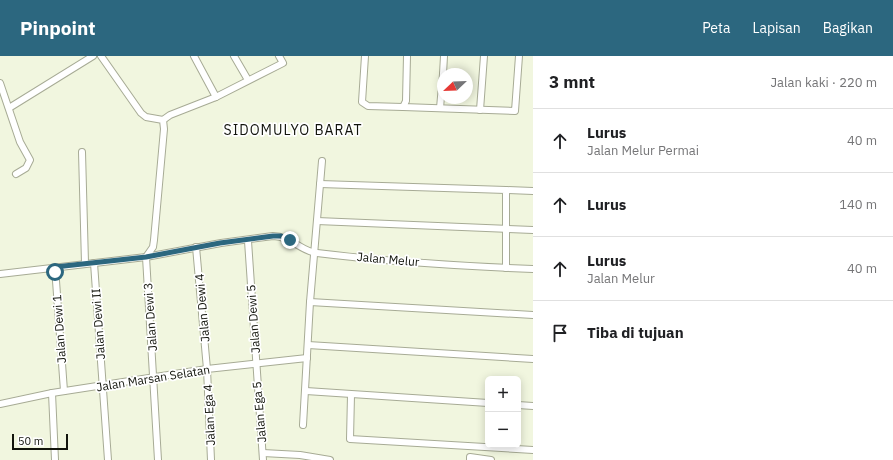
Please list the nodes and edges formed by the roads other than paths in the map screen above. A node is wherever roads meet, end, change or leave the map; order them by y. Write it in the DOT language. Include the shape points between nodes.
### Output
graph roads {
  1 [pos="93,56"];
  2 [pos="101,56"];
  3 [pos="194,56"];
  4 [pos="234,56"];
  5 [pos="279,56"];
  6 [pos="365,56"];
  7 [pos="408,56"];
  8 [pos="444,56"];
  9 [pos="484,56"];
  10 [pos="519,56"];
  11 [pos="443,68"];
  12 [pos="248,80"];
  13 [pos="0,84"];
  14 [pos="216,97"];
  15 [pos="440,104"];
  16 [pos="403,107"];
  17 [pos="9,108"];
  18 [pos="440,108"];
  19 [pos="480,110"];
  20 [pos="163,120"];
  21 [pos="82,152"];
  22 [pos="322,161"];
  23 [pos="16,174"];
  24 [pos="320,184"];
  25 [pos="506,190"];
  26 [pos="533,191"];
  27 [pos="317,221"];
  28 [pos="506,229"];
  29 [pos="533,230"];
  30 [pos="248,240"];
  31 [pos="196,247"];
  32 [pos="315,253"];
  33 [pos="146,257"];
  34 [pos="85,263"];
  35 [pos="94,263"];
  36 [pos="55,267"];
  37 [pos="506,268"];
  38 [pos="533,269"];
  39 [pos="0,274"];
  40 [pos="310,302"];
  41 [pos="533,315"];
  42 [pos="308,345"];
  43 [pos="307,358"];
  44 [pos="533,359"];
  45 [pos="256,364"];
  46 [pos="207,369"];
  47 [pos="153,378"];
  48 [pos="102,386"];
  49 [pos="64,391"];
  50 [pos="306,391"];
  51 [pos="52,393"];
  52 [pos="351,395"];
  53 [pos="485,403"];
  54 [pos="0,404"];
  55 [pos="521,405"];
  56 [pos="533,406"];
  57 [pos="304,425"];
  58 [pos="533,450"];
  59 [pos="263,457"];
  60 [pos="321,459"];
  61 [pos="55,460"];
  62 [pos="108,460"];
  63 [pos="158,460"];
  64 [pos="211,460"];
  65 [pos="330,460"];
  66 [pos="470,460"];
  67 [pos="491,460"];
  1 -- 17 [label="street"];
  2 -- 20 [label="street" via="141,113 146,117"];
  3 -- 14 [label="street"];
  4 -- 12 [label="street"];
  5 -- 12 [label="street" via="283,63"];
  6 -- 16 [label="street" via="362,102 368,106"];
  7 -- 16 [label="street" via="406,101"];
  8 -- 11 [label="street"];
  9 -- 19 [label="street"];
  10 -- 19 [label="street" via="515,111"];
  12 -- 14 [label="street"];
  13 -- 17 [label="street"];
  14 -- 20 [label="street"];
  15 -- 18 [label="street"];
  16 -- 18 [label="street"];
  17 -- 23 [label="street" via="20,142 30,160 26,168"];
  18 -- 19 [label="street"];
  20 -- 33 [label="street" via="153,247"];
  21 -- 34 [label="street"];
  22 -- 24 [label="street"];
  24 -- 25 [label="street"];
  24 -- 27 [label="street"];
  25 -- 26 [label="street"];
  25 -- 28 [label="street"];
  27 -- 28 [label="street"];
  27 -- 32 [label="street"];
  28 -- 29 [label="street"];
  28 -- 37 [label="street"];
  30 -- 31 [label="street, Jalan Melur"];
  30 -- 32 [label="street, Jalan Melur" via="281,236"];
  30 -- 45 [label="street, Jalan Dewi 5"];
  31 -- 33 [label="street, Jalan Melur"];
  31 -- 46 [label="street, Jalan Dewi 4"];
  32 -- 37 [label="street, Jalan Melur"];
  32 -- 40 [label="street"];
  33 -- 35 [label="street, Jalan Melur"];
  33 -- 47 [label="street, Jalan Dewi 3"];
  34 -- 35 [label="street, Jalan Melur"];
  34 -- 36 [label="street, Jalan Melur"];
  35 -- 48 [label="street, Jalan Dewi II"];
  36 -- 39 [label="street, Jalan Melur"];
  36 -- 49 [label="street, Jalan Dewi 1"];
  37 -- 38 [label="street, Jalan Melur"];
  40 -- 41 [label="street"];
  40 -- 42 [label="street"];
  42 -- 43 [label="street"];
  42 -- 44 [label="street"];
  43 -- 45 [label="street, Jalan Marsan Selatan"];
  43 -- 50 [label="street"];
  45 -- 46 [label="street, Jalan Marsan Selatan"];
  45 -- 59 [label="street, Jalan Ega 5"];
  46 -- 47 [label="street, Jalan Marsan Selatan"];
  46 -- 64 [label="street, Jalan Ega 4"];
  47 -- 48 [label="street, Jalan Marsan Selatan"];
  47 -- 63 [label="street, Jalan Dewi 3"];
  48 -- 49 [label="street, Jalan Marsan Selatan"];
  48 -- 62 [label="street, Jalan Dewi II"];
  49 -- 51 [label="street, Jalan Marsan Selatan"];
  50 -- 52 [label="street"];
  50 -- 57 [label="street"];
  51 -- 54 [label="street, Jalan Marsan Selatan"];
  51 -- 61 [label="street"];
  52 -- 53 [label="street"];
  52 -- 58 [label="street" via="350,439"];
  55 -- 56 [label="street"];
  59 -- 60 [label="street"];
  60 -- 65 [label="street"];
  66 -- 67 [label="street" via="470,457"];
}
